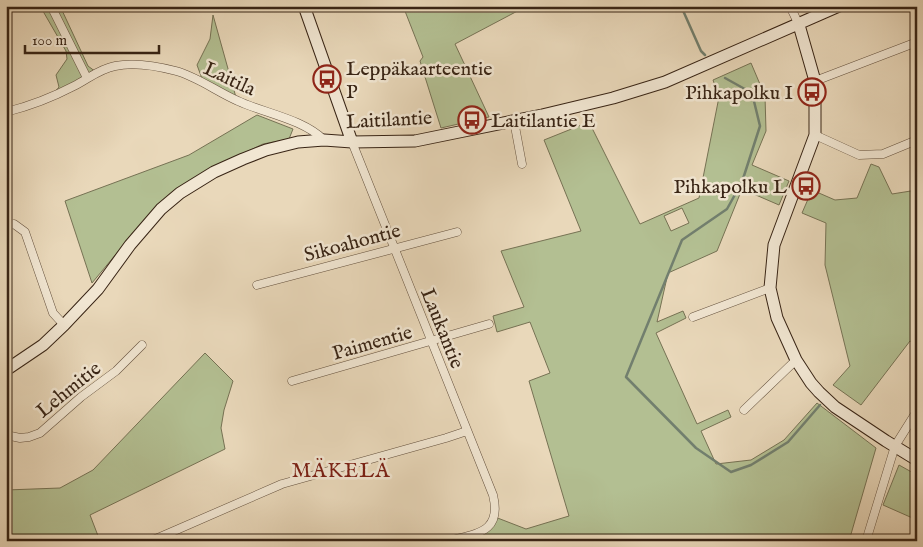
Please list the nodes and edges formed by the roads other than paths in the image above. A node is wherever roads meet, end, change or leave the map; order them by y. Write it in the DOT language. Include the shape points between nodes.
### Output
graph roads {
  1 [pos="52,6"];
  2 [pos="304,6"];
  3 [pos="790,6"];
  4 [pos="839,6"];
  5 [pos="799,25"];
  6 [pos="917,42"];
  7 [pos="87,78"];
  8 [pos="815,81"];
  9 [pos="6,112"];
  10 [pos="514,120"];
  11 [pos="815,134"];
  12 [pos="324,140"];
  13 [pos="917,140"];
  14 [pos="352,142"];
  15 [pos="522,164"];
  16 [pos="6,226"];
  17 [pos="457,232"];
  18 [pos="394,248"];
  19 [pos="257,285"];
  20 [pos="770,288"];
  21 [pos="693,317"];
  22 [pos="489,324"];
  23 [pos="64,325"];
  24 [pos="431,342"];
  25 [pos="142,345"];
  26 [pos="796,360"];
  27 [pos="6,370"];
  28 [pos="292,381"];
  29 [pos="744,410"];
  30 [pos="917,412"];
  31 [pos="467,431"];
  32 [pos="6,435"];
  33 [pos="894,446"];
  34 [pos="917,460"];
  35 [pos="151,541"];
  36 [pos="450,541"];
  37 [pos="866,541"];
  1 -- 7 [label="street"];
  2 -- 14 [label="street"];
  3 -- 5 [label="street"];
  4 -- 5 [label="street, Laitilantie"];
  5 -- 8 [label="street"];
  5 -- 10 [label="street, Laitilantie" via="665,82 613,98"];
  6 -- 8 [label="street"];
  7 -- 9 [label="street, Laitila" via="50,98"];
  7 -- 12 [label="street, Laitila" via="116,66 144,65 177,71 237,101 317,133"];
  8 -- 11 [label="street"];
  10 -- 14 [label="street, Laitilantie" via="415,141"];
  10 -- 15 [label="street"];
  11 -- 13 [label="street" via="859,155 883,154"];
  11 -- 20 [label="street" via="774,245"];
  12 -- 14 [label="street, Laitilantie"];
  12 -- 23 [label="street, Laitilantie" via="266,150 214,172 180,193 161,209 98,289"];
  14 -- 18 [label="street, Laukantie"];
  16 -- 23 [label="street" via="14,224 25,232 53,313"];
  17 -- 18 [label="street, Sikoahontie"];
  18 -- 19 [label="street, Sikoahontie"];
  18 -- 24 [label="street, Laukantie"];
  20 -- 21 [label="street"];
  20 -- 26 [label="street" via="776,318"];
  22 -- 24 [label="street, Paimentie"];
  23 -- 27 [label="street, Laitilantie" via="43,345"];
  24 -- 28 [label="street, Paimentie"];
  24 -- 31 [label="street, Laukantie"];
  25 -- 32 [label="street, Lehmitie" via="116,371 40,433 20,438"];
  26 -- 29 [label="street"];
  26 -- 33 [label="street" via="811,384 835,407"];
  30 -- 33 [label="street"];
  31 -- 35 [label="street" via="282,484"];
  31 -- 36 [label="street, Laukantie" via="493,495 495,518 490,527"];
  33 -- 34 [label="street"];
  33 -- 37 [label="street"];
}
